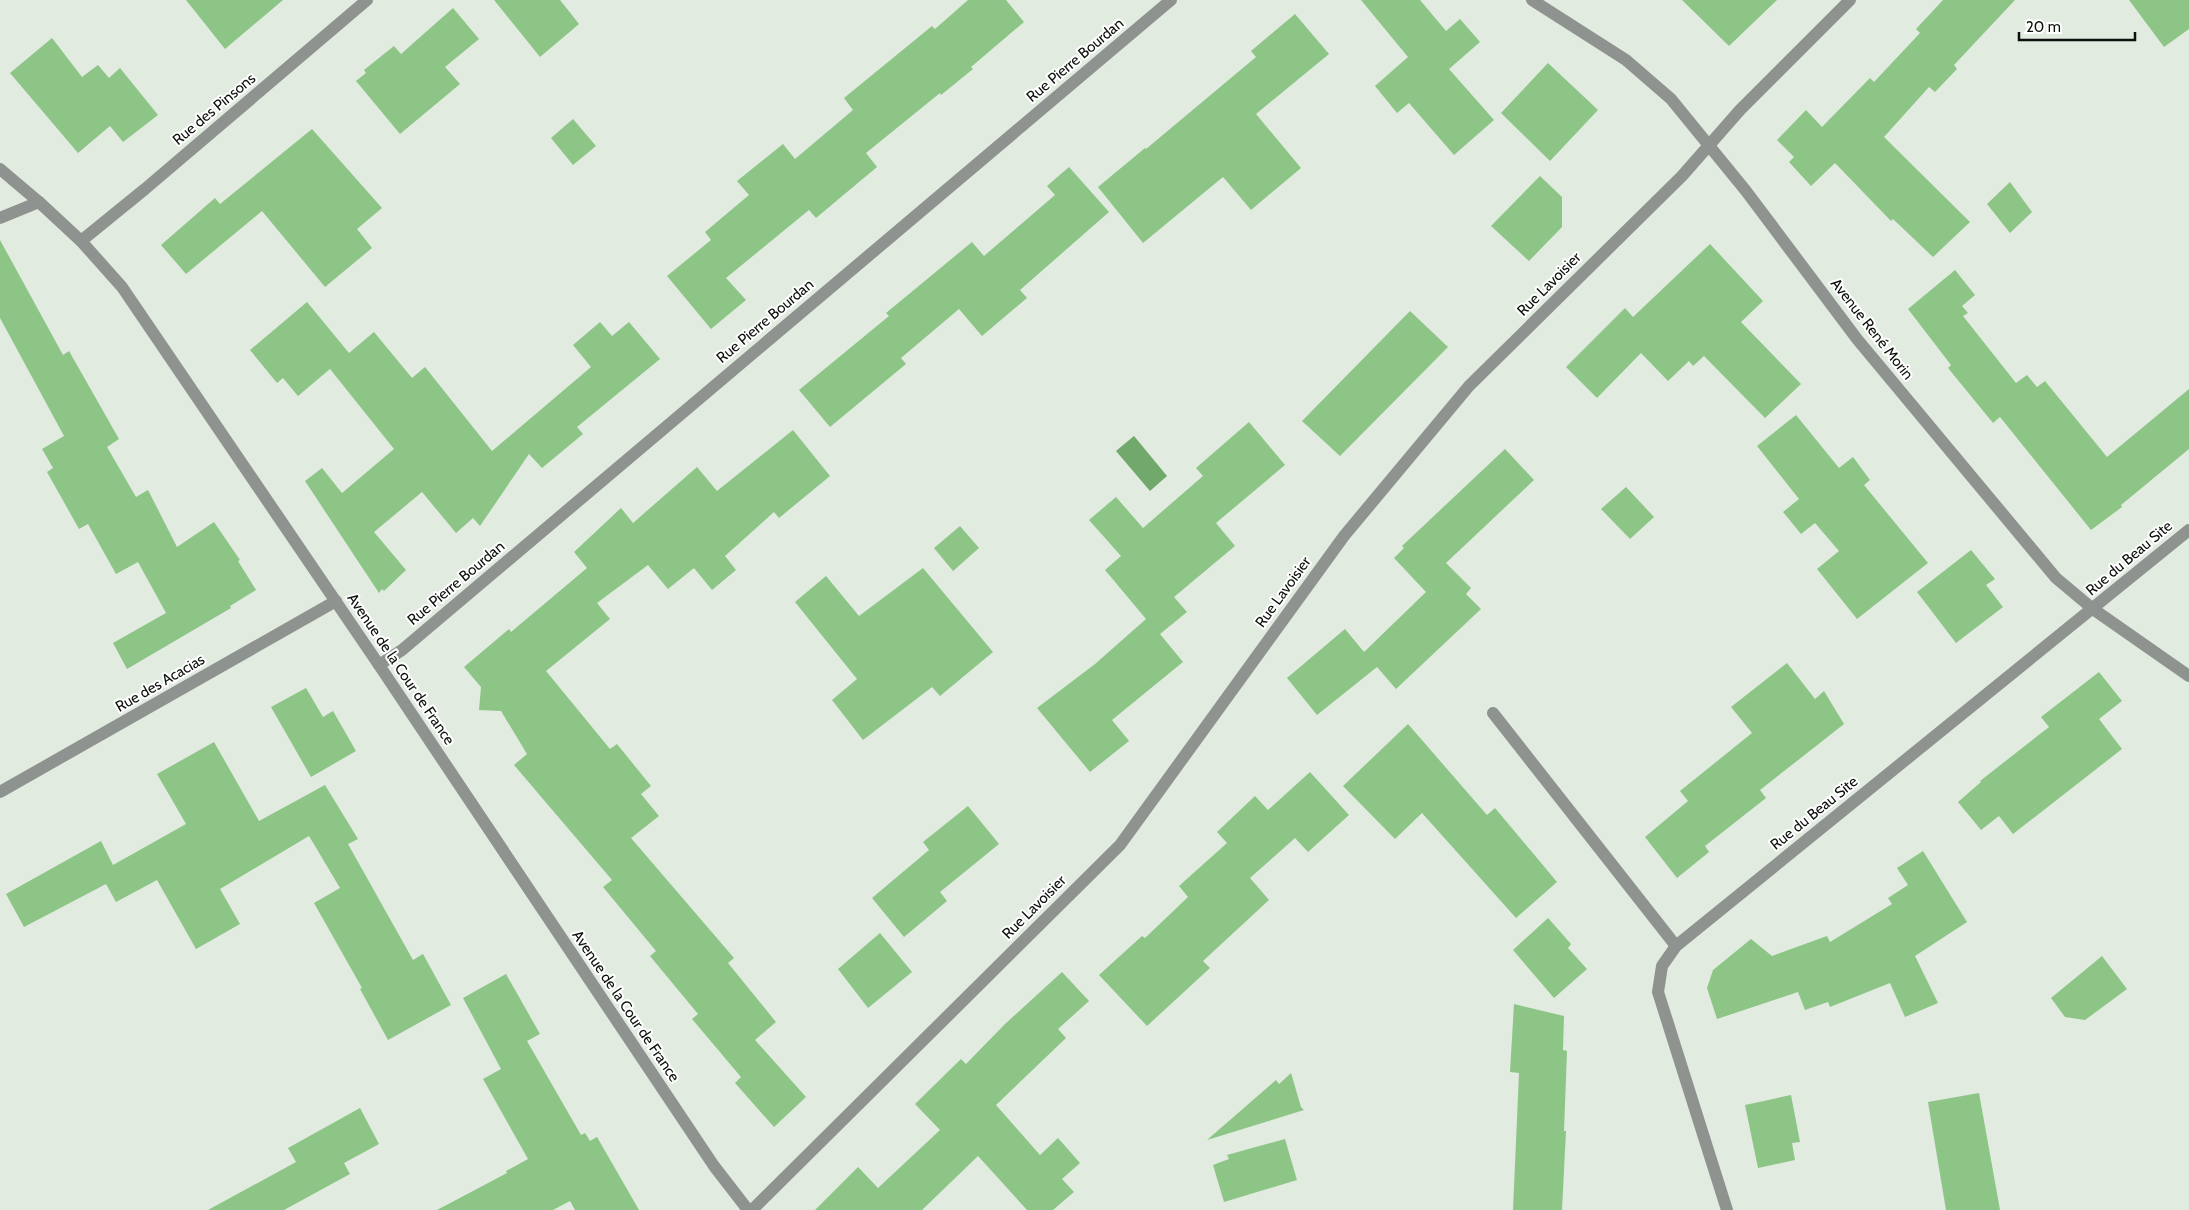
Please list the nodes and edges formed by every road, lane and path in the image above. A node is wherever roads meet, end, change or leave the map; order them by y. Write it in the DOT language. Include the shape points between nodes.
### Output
graph roads {
  1 [pos="367,0"];
  2 [pos="1171,0"];
  3 [pos="1532,0"];
  4 [pos="1850,0"];
  5 [pos="1709,145"];
  6 [pos="0,169"];
  7 [pos="39,202"];
  8 [pos="0,218"];
  9 [pos="81,241"];
  10 [pos="2189,530"];
  11 [pos="336,601"];
  12 [pos="2093,609"];
  13 [pos="379,665"];
  14 [pos="2189,676"];
  15 [pos="1493,713"];
  16 [pos="0,792"];
  17 [pos="1676,946"];
  18 [pos="748,1210"];
  19 [pos="752,1210"];
  20 [pos="1727,1210"];
  1 -- 9 [label="street, Rue des Pinsons"];
  2 -- 13 [label="street, Rue Pierre Bourdan" via="417,637"];
  3 -- 5 [label="street, Avenue René Morin" via="1626,60 1671,99"];
  4 -- 5 [label="street, Rue Lavoisier"];
  5 -- 12 [label="street, Avenue René Morin" via="1857,339 2056,578"];
  5 -- 19 [label="street, Rue Lavoisier" via="1682,176 1470,386 1344,536 1120,845"];
  6 -- 7 [label="street, Avenue de la Cour de France"];
  7 -- 8 [label="street"];
  7 -- 9 [label="street, Avenue de la Cour de France"];
  9 -- 11 [label="street, Avenue de la Cour de France" via="122,287"];
  10 -- 12 [label="street, Rue du Beau Site"];
  11 -- 13 [label="street, Avenue de la Cour de France"];
  11 -- 16 [label="street, Rue des Acacias"];
  12 -- 14 [label="street, Avenue René Morin"];
  12 -- 17 [label="street, Rue du Beau Site"];
  13 -- 18 [label="street, Avenue de la Cour de France" via="714,1166"];
  15 -- 17 [label="street"];
  17 -- 20 [label="street, Rue du Beau Site" via="1662,966 1658,992"];
}
